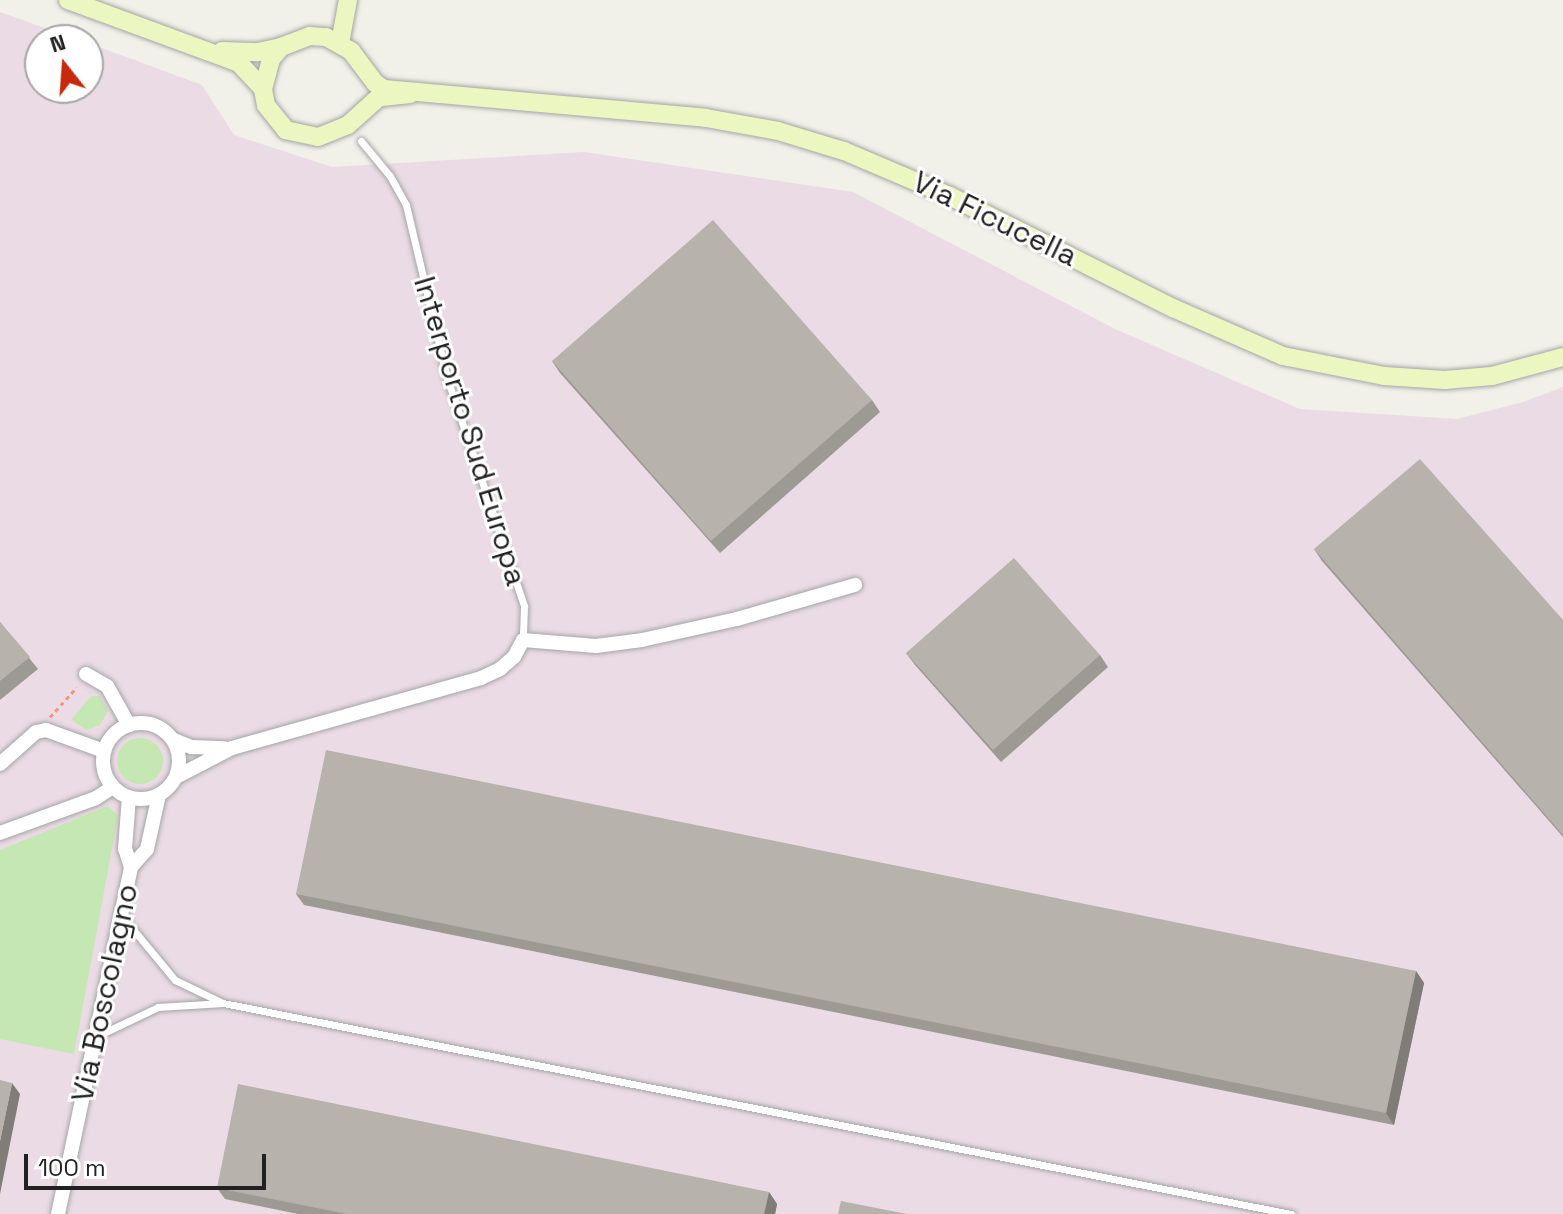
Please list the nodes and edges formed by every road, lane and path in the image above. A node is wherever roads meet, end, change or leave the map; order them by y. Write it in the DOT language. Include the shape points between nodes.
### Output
graph roads {
  1 [pos="68,0"];
  2 [pos="348,0"];
  3 [pos="340,43"];
  4 [pos="281,47"];
  5 [pos="208,49"];
  6 [pos="359,63"];
  7 [pos="263,89"];
  8 [pos="410,94"];
  9 [pos="356,115"];
  10 [pos="361,141"];
  11 [pos="1563,357"];
  12 [pos="855,585"];
  13 [pos="523,640"];
  14 [pos="86,674"];
  15 [pos="129,725"];
  16 [pos="36,732"];
  17 [pos="174,740"];
  18 [pos="232,748"];
  19 [pos="104,751"];
  20 [pos="0,764"];
  21 [pos="176,777"];
  22 [pos="113,787"];
  23 [pos="159,795"];
  24 [pos="129,797"];
  25 [pos="0,833"];
  26 [pos="131,867"];
  27 [pos="122,916"];
  28 [pos="223,1003"];
  29 [pos="97,1036"];
  30 [pos="58,1214"];
  31 [pos="1291,1214"];
  1 -- 5 [label="street"];
  2 -- 3 [label="street"];
  3 -- 4 [label="street" via="310,36"];
  3 -- 6 [label="street, Via Ficucella"];
  4 -- 5 [label="street" via="258,52"];
  4 -- 7 [label="street" via="265,73"];
  5 -- 7 [label="street, Via Ficucella" via="239,63"];
  6 -- 8 [label="street, Via Ficucella" via="384,89"];
  6 -- 9 [label="street" via="365,90"];
  7 -- 9 [label="street, Via Ficucella" via="274,119 301,136 334,133"];
  8 -- 9 [label="street, Via Ficucella" via="379,97"];
  8 -- 11 [label="street, Via Ficucella" via="651,112 778,131 889,169 1245,341 1328,367 1445,380 1492,376"];
  10 -- 13 [label="lane, Interporto Sud Europa" via="406,205 443,365 524,606"];
  12 -- 13 [label="street" via="642,640 596,646"];
  13 -- 18 [label="street" via="514,657 481,678"];
  14 -- 15 [label="street" via="107,686"];
  14 -- 16 [label="path"];
  15 -- 17 [label="street" via="154,725"];
  15 -- 19 [label="street" via="109,740"];
  16 -- 19 [label="street" via="54,731"];
  16 -- 20 [label="street"];
  17 -- 18 [label="street" via="191,747"];
  17 -- 21 [label="street" via="179,752"];
  18 -- 21 [label="street"];
  19 -- 22 [label="street" via="106,777"];
  21 -- 23 [label="street"];
  22 -- 24 [label="street"];
  22 -- 25 [label="street"];
  23 -- 24 [label="street"];
  23 -- 26 [label="street, Via Boscolagno" via="147,849"];
  24 -- 26 [label="street, Via Boscolagno" via="125,849"];
  26 -- 27 [label="street, Via Boscolagno"];
  27 -- 28 [label="lane" via="175,980"];
  27 -- 29 [label="street, Via Boscolagno"];
  28 -- 29 [label="lane" via="158,1007"];
  28 -- 31 [label="lane"];
  29 -- 30 [label="street, Via Boscolagno"];
}
